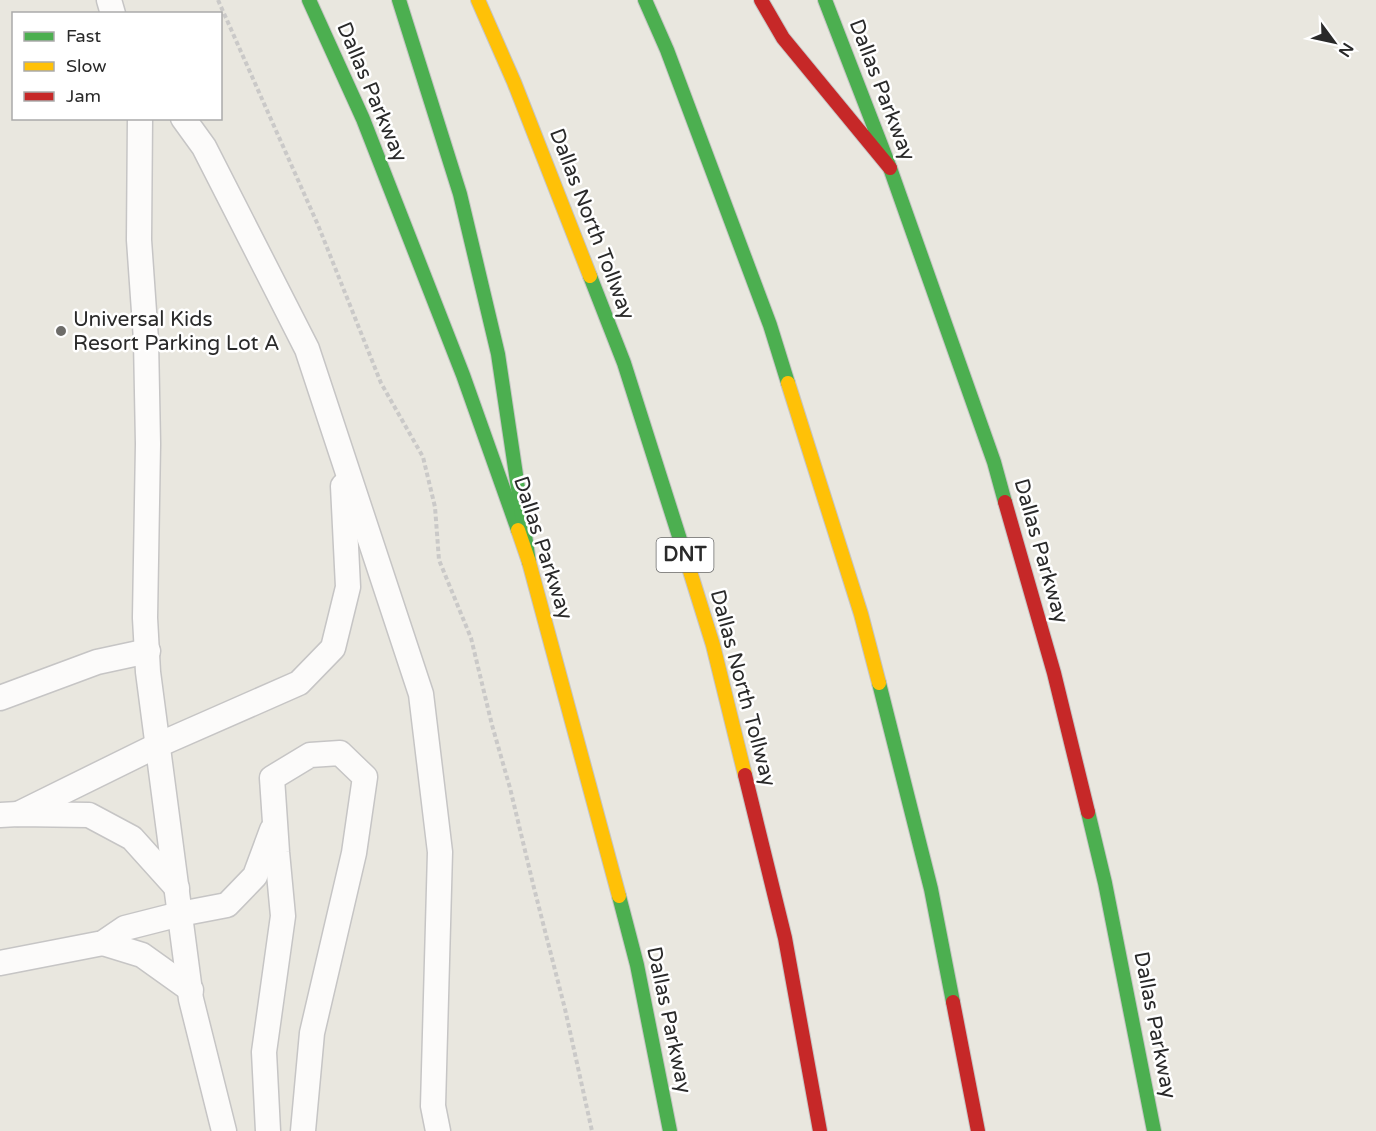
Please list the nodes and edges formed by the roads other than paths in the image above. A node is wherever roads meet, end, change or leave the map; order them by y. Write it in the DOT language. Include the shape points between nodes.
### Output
graph roads {
  1 [pos="309,0"];
  2 [pos="399,0"];
  3 [pos="478,0"];
  4 [pos="645,0"];
  5 [pos="760,0"];
  6 [pos="825,0"];
  7 [pos="140,120"];
  8 [pos="184,120"];
  9 [pos="890,168"];
  10 [pos="342,455"];
  11 [pos="529,562"];
  12 [pos="148,651"];
  13 [pos="0,698"];
  14 [pos="158,745"];
  15 [pos="9,815"];
  16 [pos="275,822"];
  17 [pos="177,888"];
  18 [pos="180,914"];
  19 [pos="102,943"];
  20 [pos="0,963"];
  21 [pos="190,990"];
  22 [pos="224,1131"];
  23 [pos="268,1131"];
  24 [pos="303,1131"];
  25 [pos="438,1131"];
  26 [pos="670,1131"];
  27 [pos="820,1131"];
  28 [pos="978,1131"];
  29 [pos="1154,1131"];
  1 -- 11 [label="main road, Dallas Parkway" via="363,119 450,342"];
  2 -- 11 [label="main road" via="460,194 498,354"];
  3 -- 27 [label="main road, Dallas North Tollway / DNT" via="624,363 713,645 785,938"];
  4 -- 28 [label="main road" via="668,50 770,325 861,614 931,890"];
  5 -- 9 [label="main road" via="783,38"];
  6 -- 9 [label="main road, Dallas Parkway"];
  7 -- 12 [label="lane" via="139,240 148,432"];
  8 -- 10 [label="lane" via="204,147 307,349"];
  9 -- 29 [label="main road, Dallas Parkway" via="994,462 1054,673 1105,883"];
  10 -- 14 [label="lane" via="348,587 333,648 299,683"];
  10 -- 25 [label="lane" via="421,694 440,852 433,1106"];
  11 -- 26 [label="main road, Dallas Parkway" via="638,965"];
  12 -- 13 [label="lane" via="97,662"];
  12 -- 14 [label="lane"];
  14 -- 15 [label="lane"];
  14 -- 17 [label="lane"];
  15 -- 17 [label="lane" via="89,815 132,838"];
  16 -- 18 [label="lane" via="255,876 227,905"];
  16 -- 23 [label="lane" via="283,916 264,1052"];
  16 -- 24 [label="lane" via="272,778 310,755 340,753 365,777 354,853 312,1033"];
  17 -- 18 [label="lane"];
  18 -- 19 [label="lane" via="125,928"];
  18 -- 21 [label="lane"];
  19 -- 20 [label="lane"];
  19 -- 21 [label="lane" via="142,955"];
  21 -- 22 [label="lane"];
}
